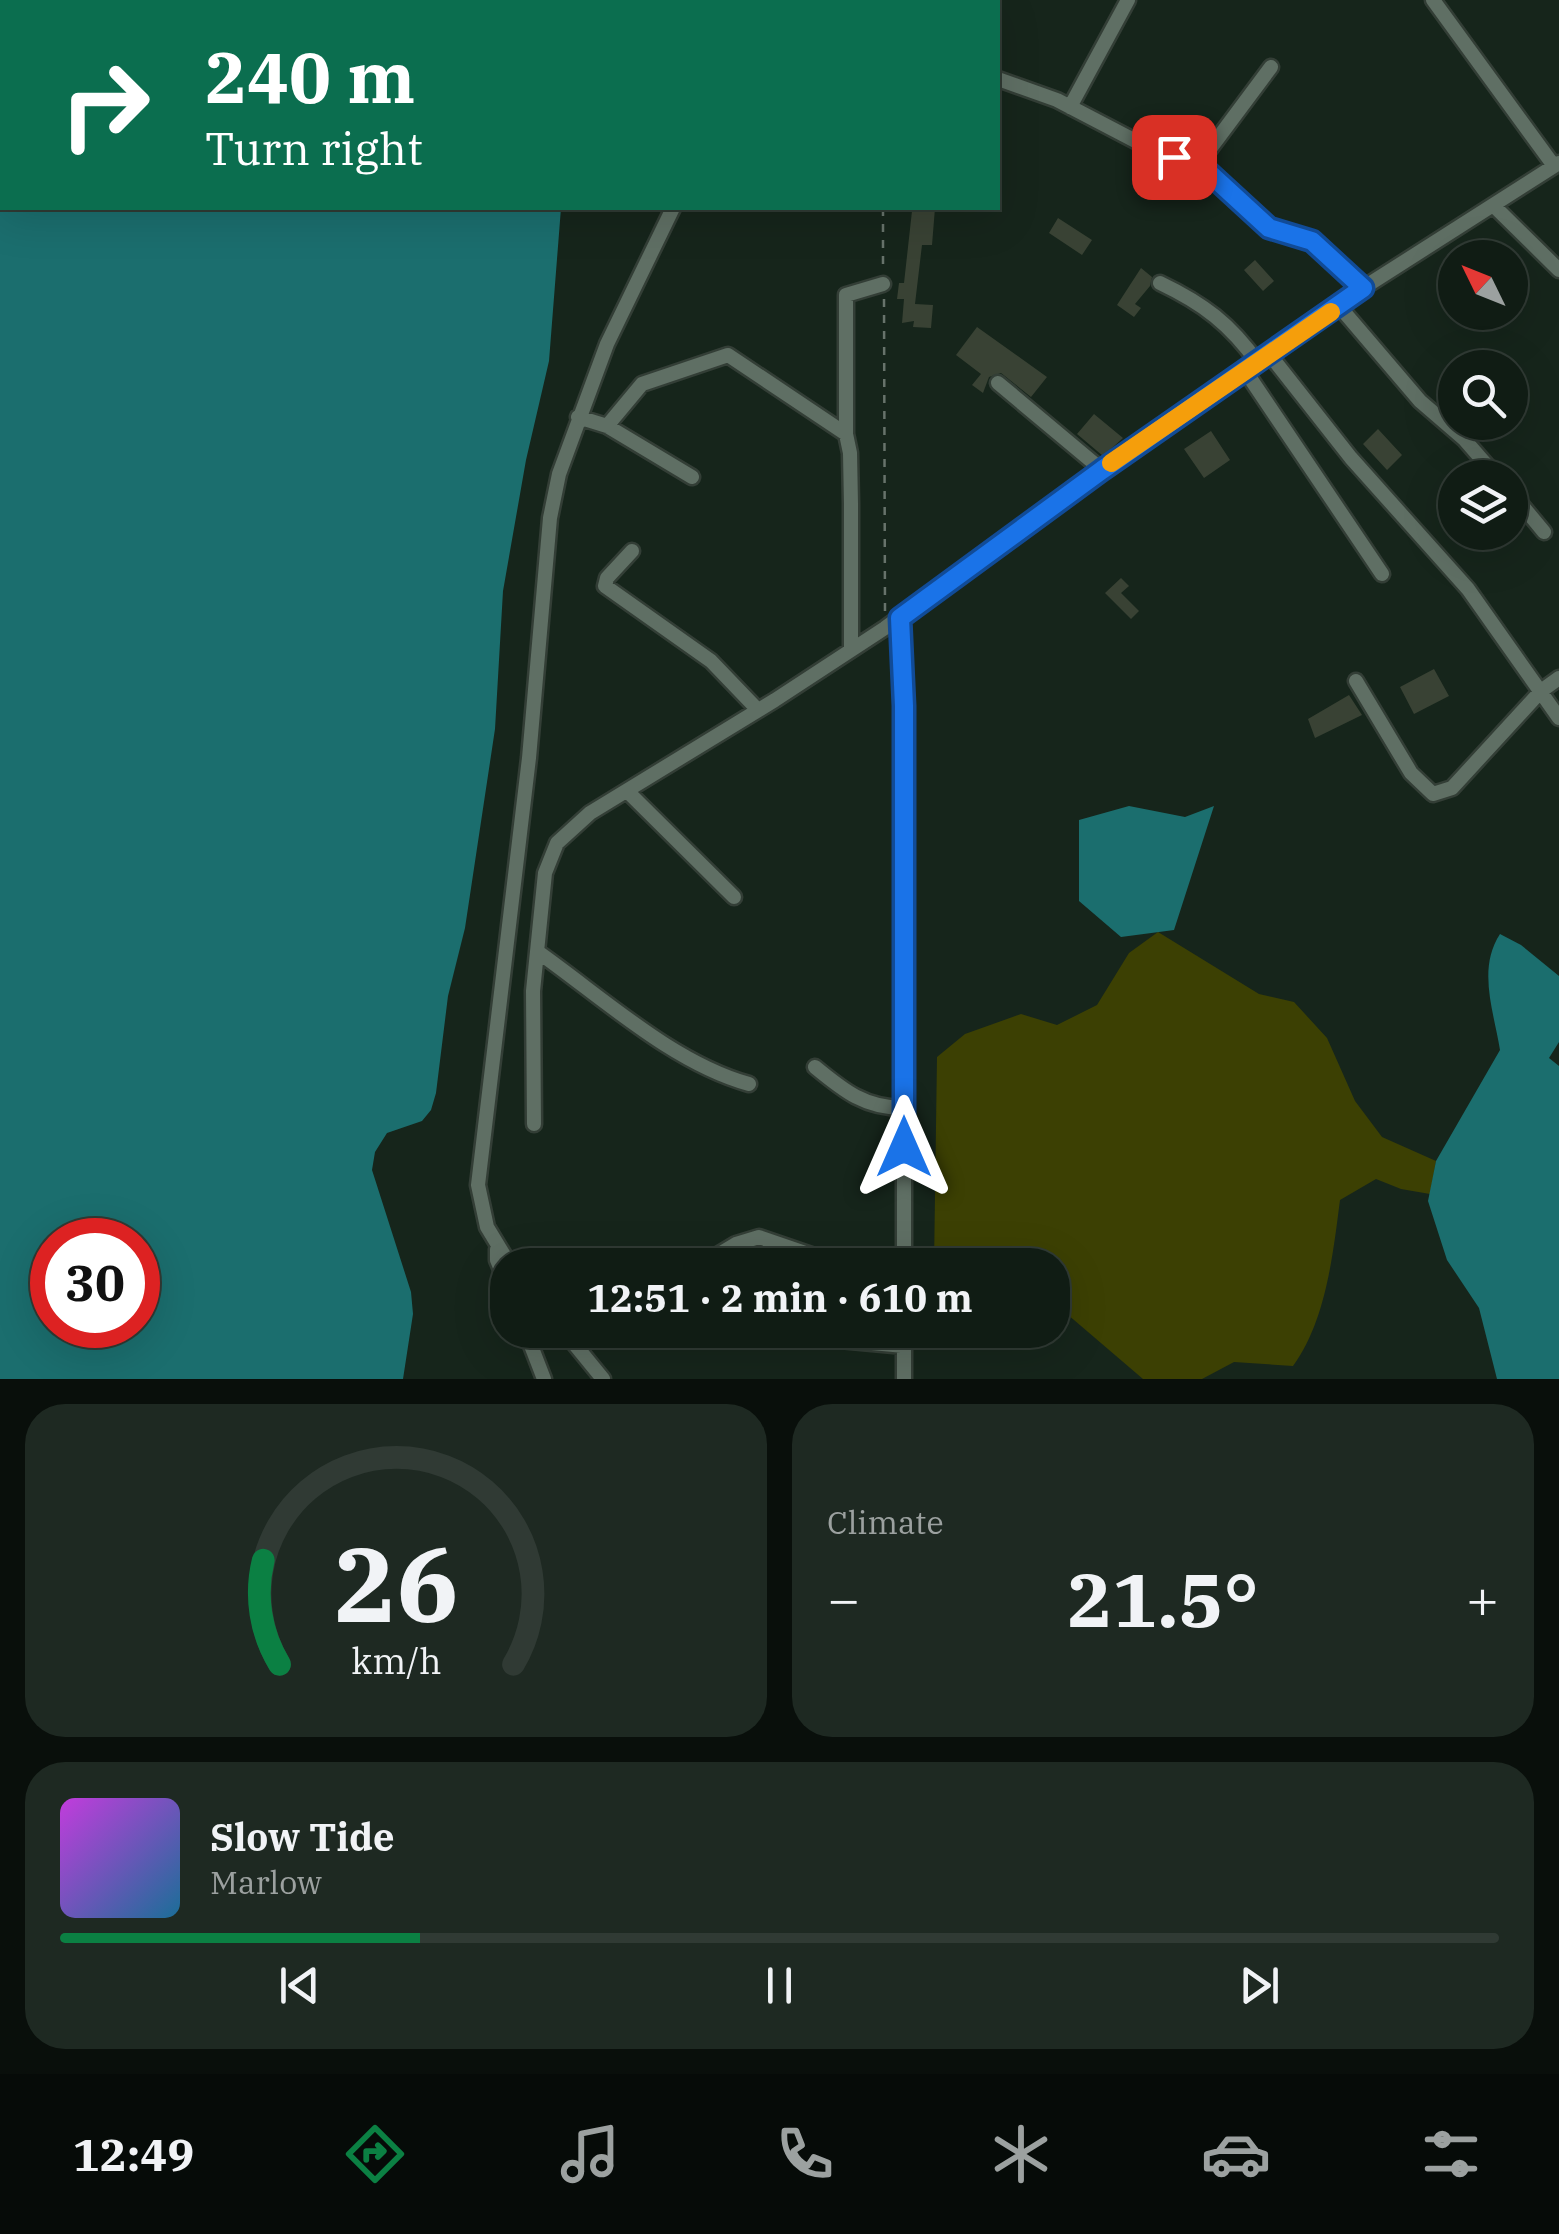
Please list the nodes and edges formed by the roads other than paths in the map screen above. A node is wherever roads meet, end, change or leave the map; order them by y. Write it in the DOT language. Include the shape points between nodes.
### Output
graph roads {
  1 [pos="1128,0"];
  2 [pos="1433,0"];
  3 [pos="1272,67"];
  4 [pos="1000,80"];
  5 [pos="1070,106"];
  6 [pos="1556,165"];
  7 [pos="1198,166"];
  8 [pos="1494,206"];
  9 [pos="672,210"];
  10 [pos="1559,270"];
  11 [pos="884,284"];
  12 [pos="1160,284"];
  13 [pos="1363,288"];
  14 [pos="1339,306"];
  15 [pos="1258,364"];
  16 [pos="998,383"];
  17 [pos="578,417"];
  18 [pos="607,426"];
  19 [pos="846,434"];
  20 [pos="1482,460"];
  21 [pos="1102,470"];
  22 [pos="692,477"];
  23 [pos="1528,513"];
  24 [pos="1544,532"];
  25 [pos="632,550"];
  26 [pos="1382,574"];
  27 [pos="900,618"];
  28 [pos="851,650"];
  29 [pos="1559,678"];
  30 [pos="1356,681"];
  31 [pos="1541,691"];
  32 [pos="758,710"];
  33 [pos="1559,718"];
  34 [pos="627,791"];
  35 [pos="734,897"];
  36 [pos="538,952"];
  37 [pos="815,1067"];
  38 [pos="749,1084"];
  39 [pos="904,1108"];
  40 [pos="534,1124"];
  41 [pos="498,1247"];
  42 [pos="729,1248"];
  43 [pos="791,1248"];
  44 [pos="904,1248"];
  45 [pos="531,1348"];
  46 [pos="578,1348"];
  47 [pos="904,1348"];
  48 [pos="544,1379"];
  49 [pos="603,1379"];
  50 [pos="904,1379"];
  1 -- 5 [label="street"];
  2 -- 6 [label="street"];
  3 -- 7 [label="street"];
  4 -- 5 [label="street"];
  5 -- 7 [label="street"];
  6 -- 8 [label="street"];
  7 -- 13 [label="street" via="1269,228 1312,241"];
  8 -- 10 [label="street"];
  8 -- 13 [label="street"];
  9 -- 17 [label="street"];
  11 -- 19 [label="street" via="846,295"];
  12 -- 15 [label="street" via="1208,308"];
  13 -- 14 [label="street"];
  14 -- 15 [label="street"];
  14 -- 20 [label="street" via="1420,401"];
  15 -- 21 [label="street"];
  15 -- 26 [label="street"];
  15 -- 31 [label="street" via="1468,589"];
  16 -- 21 [label="street"];
  17 -- 18 [label="street"];
  17 -- 41 [label="street" via="550,518 529,758 480,1155 480,1210"];
  18 -- 19 [label="street" via="642,384 728,355"];
  18 -- 22 [label="street"];
  19 -- 28 [label="street"];
  21 -- 27 [label="street"];
  23 -- 24 [label="street"];
  25 -- 32 [label="street" via="606,586 711,662"];
  27 -- 28 [label="street"];
  27 -- 39 [label="street"];
  28 -- 32 [label="street"];
  29 -- 31 [label="street"];
  30 -- 31 [label="street" via="1411,773 1433,794 1452,788"];
  31 -- 33 [label="street"];
  32 -- 34 [label="street"];
  34 -- 35 [label="street"];
  34 -- 36 [label="street" via="557,843 545,872"];
  36 -- 38 [label="street" via="686,1060"];
  36 -- 40 [label="street"];
  37 -- 39 [label="street" via="862,1102"];
  39 -- 44 [label="street"];
  42 -- 43 [label="street" via="759,1237"];
  45 -- 48 [label="street"];
  46 -- 49 [label="street"];
  47 -- 50 [label="street"];
}
